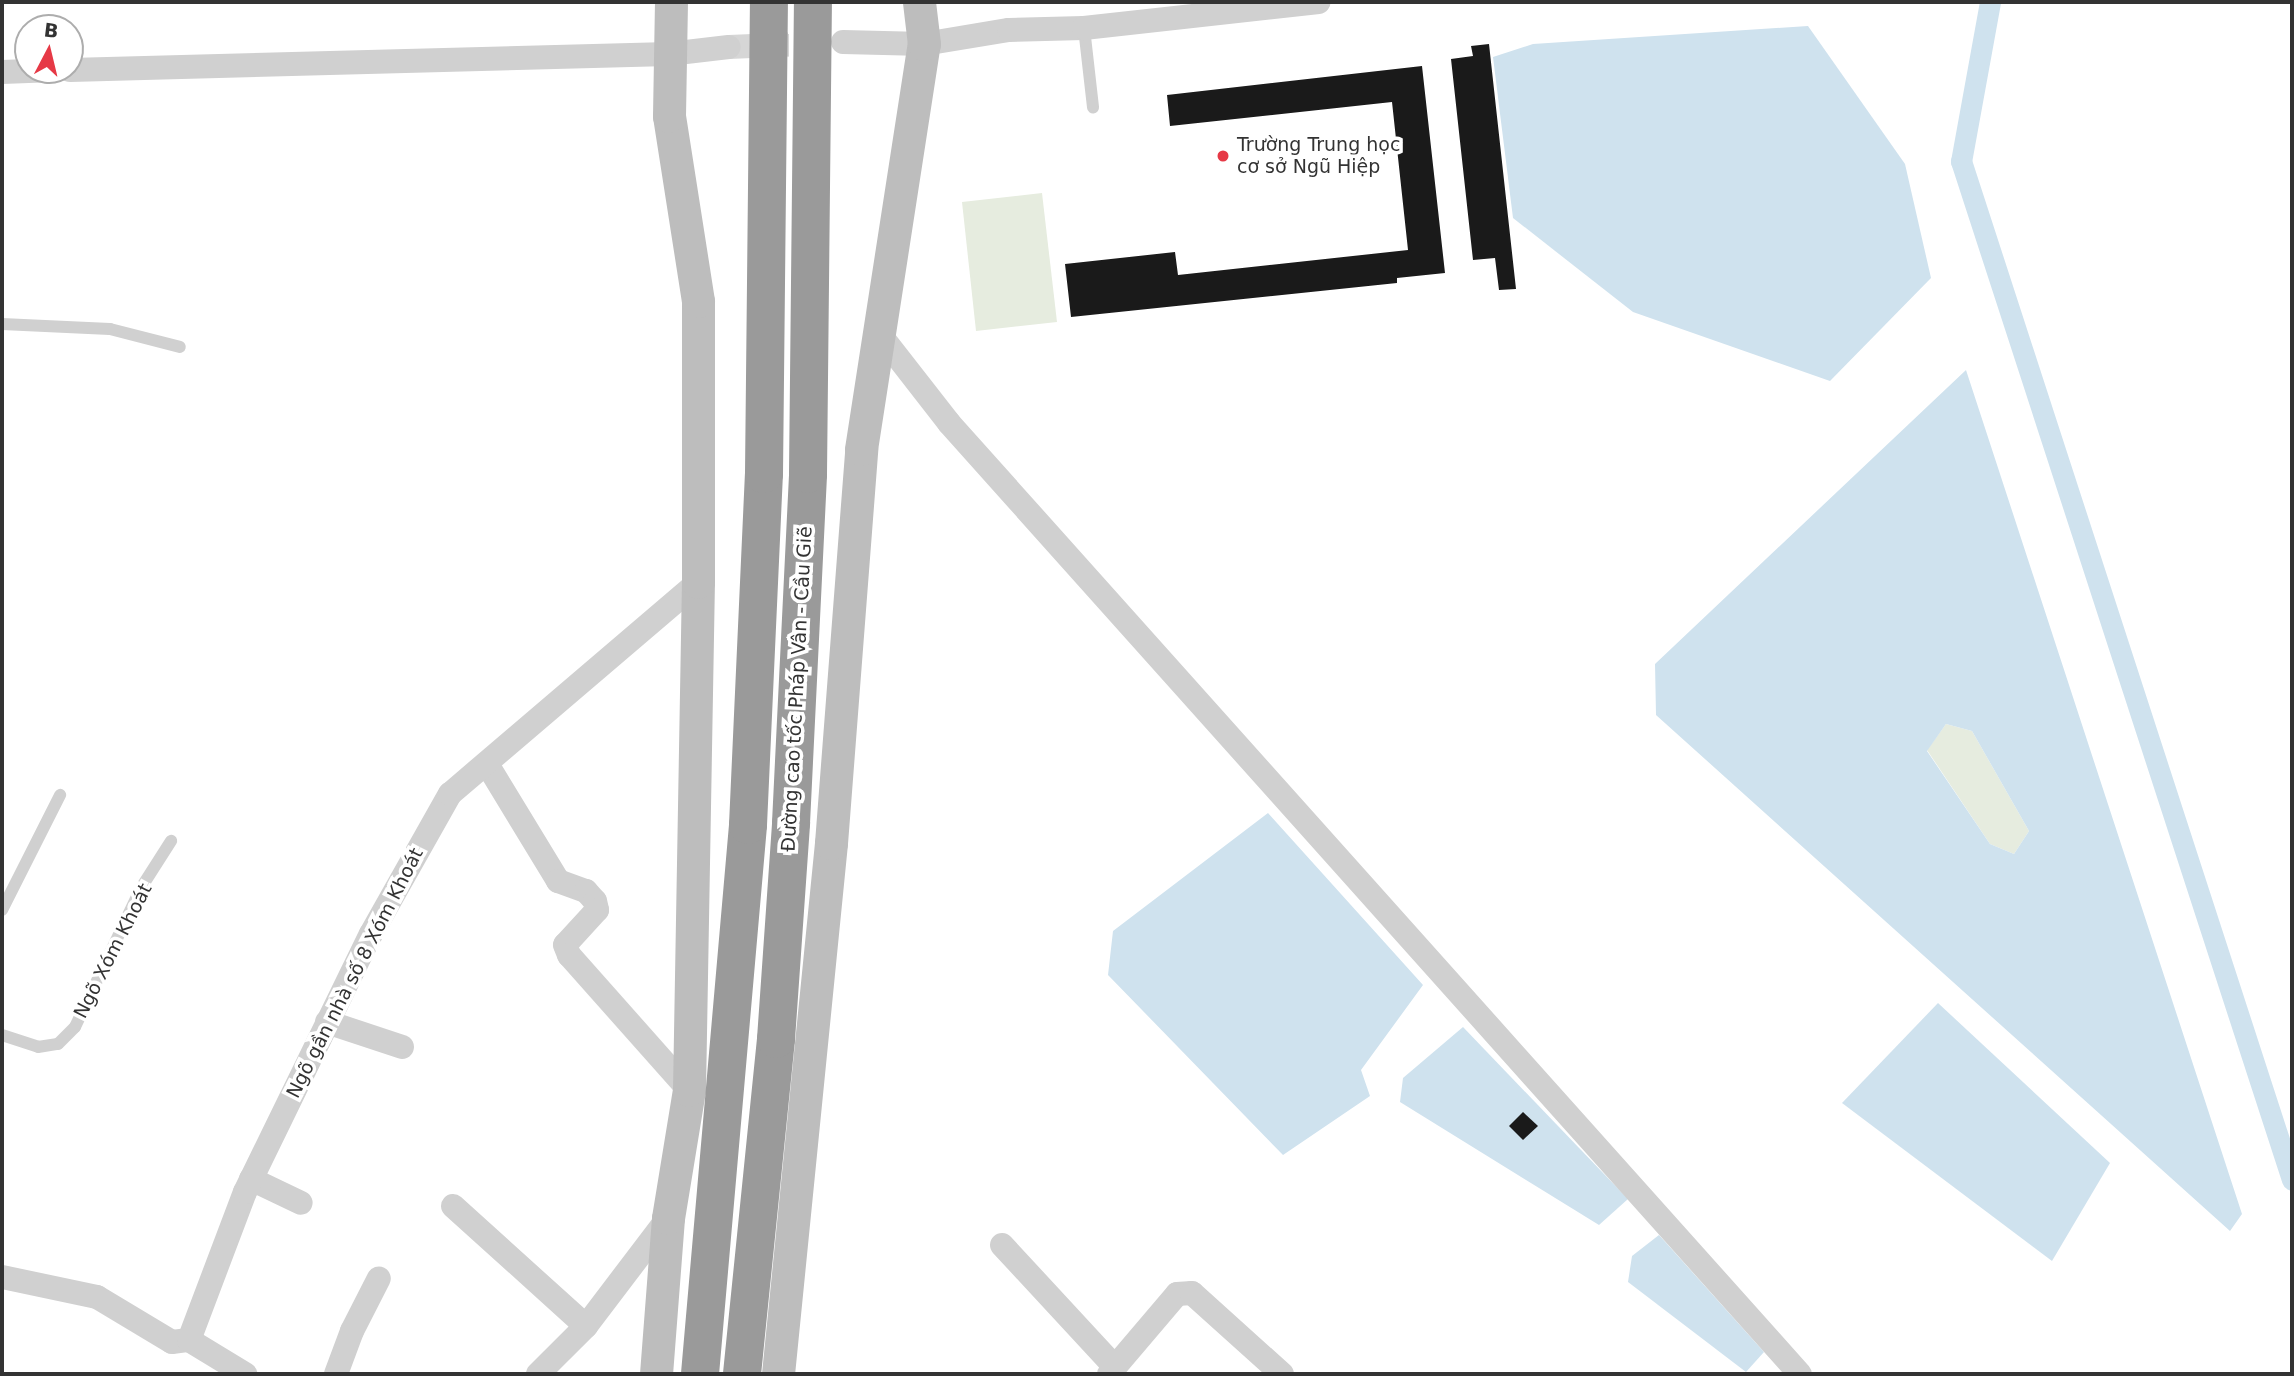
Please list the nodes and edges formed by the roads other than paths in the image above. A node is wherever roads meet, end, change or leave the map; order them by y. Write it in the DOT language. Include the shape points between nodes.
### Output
graph roads {
  1 [pos="671,2"];
  2 [pos="769,2"];
  3 [pos="813,2"];
  4 [pos="919,2"];
  5 [pos="1319,2"];
  6 [pos="1084,28"];
  7 [pos="843,42"];
  8 [pos="924,44"];
  9 [pos="729,47"];
  10 [pos="669,54"];
  11 [pos="84,70"];
  12 [pos="1093,107"];
  13 [pos="2,324"];
  14 [pos="879,333"];
  15 [pos="180,346"];
  16 [pos="698,582"];
  17 [pos="487,765"];
  18 [pos="60,795"];
  19 [pos="171,841"];
  20 [pos="2,910"];
  21 [pos="327,1022"];
  22 [pos="2,1035"];
  23 [pos="402,1047"];
  24 [pos="689,1090"];
  25 [pos="251,1180"];
  26 [pos="301,1203"];
  27 [pos="453,1206"];
  28 [pos="668,1218"];
  29 [pos="1002,1245"];
  30 [pos="2,1277"];
  31 [pos="379,1278"];
  32 [pos="586,1326"];
  33 [pos="189,1340"];
  34 [pos="1112,1371"];
  35 [pos="245,1374"];
  36 [pos="336,1374"];
  37 [pos="538,1374"];
  38 [pos="656,1374"];
  39 [pos="699,1374"];
  40 [pos="742,1374"];
  41 [pos="778,1374"];
  42 [pos="1282,1374"];
  43 [pos="1800,1374"];
  1 -- 10 [label="street"];
  2 -- 39 [label="highway" via="764,474 748,825"];
  3 -- 40 [label="highway, Đường cao tốc Pháp Vân - Cầu Giẽ" via="807,474 791,822 776,1040"];
  4 -- 8 [label="street"];
  5 -- 6 [label="street"];
  6 -- 8 [label="street" via="1009,30"];
  6 -- 12 [label="lane"];
  7 -- 8 [label="street"];
  8 -- 14 [label="street"];
  9 -- 10 [label="street"];
  10 -- 11 [label="street"];
  10 -- 16 [label="street" via="673,155 691,239 698,301"];
  13 -- 15 [label="lane" via="110,329"];
  14 -- 41 [label="street" via="861,449 831,843"];
  14 -- 43 [label="street" via="949,423"];
  16 -- 17 [label="street, Ngõ gần nhà số 8 Xóm Khoát"];
  16 -- 24 [label="street"];
  17 -- 21 [label="street, Ngõ gần nhà số 8 Xóm Khoát" via="450,794"];
  17 -- 24 [label="street" via="558,881 586,891 595,901 597,910 565,945 569,955"];
  18 -- 20 [label="lane"];
  19 -- 22 [label="lane, Ngõ Xóm Khoát" via="141,888 75,1027 58,1044 38,1047"];
  21 -- 23 [label="street"];
  21 -- 25 [label="street, Ngõ gần nhà số 8 Xóm Khoát"];
  24 -- 28 [label="street"];
  25 -- 26 [label="street"];
  25 -- 33 [label="street, Ngõ gần nhà số 8 Xóm Khoát"];
  27 -- 32 [label="street"];
  28 -- 32 [label="street"];
  28 -- 38 [label="street"];
  29 -- 34 [label="street"];
  30 -- 33 [label="street" via="97,1297 172,1342"];
  31 -- 36 [label="street"];
  32 -- 37 [label="street"];
  33 -- 35 [label="street"];
  34 -- 42 [label="street" via="1177,1294 1192,1293"];
}
